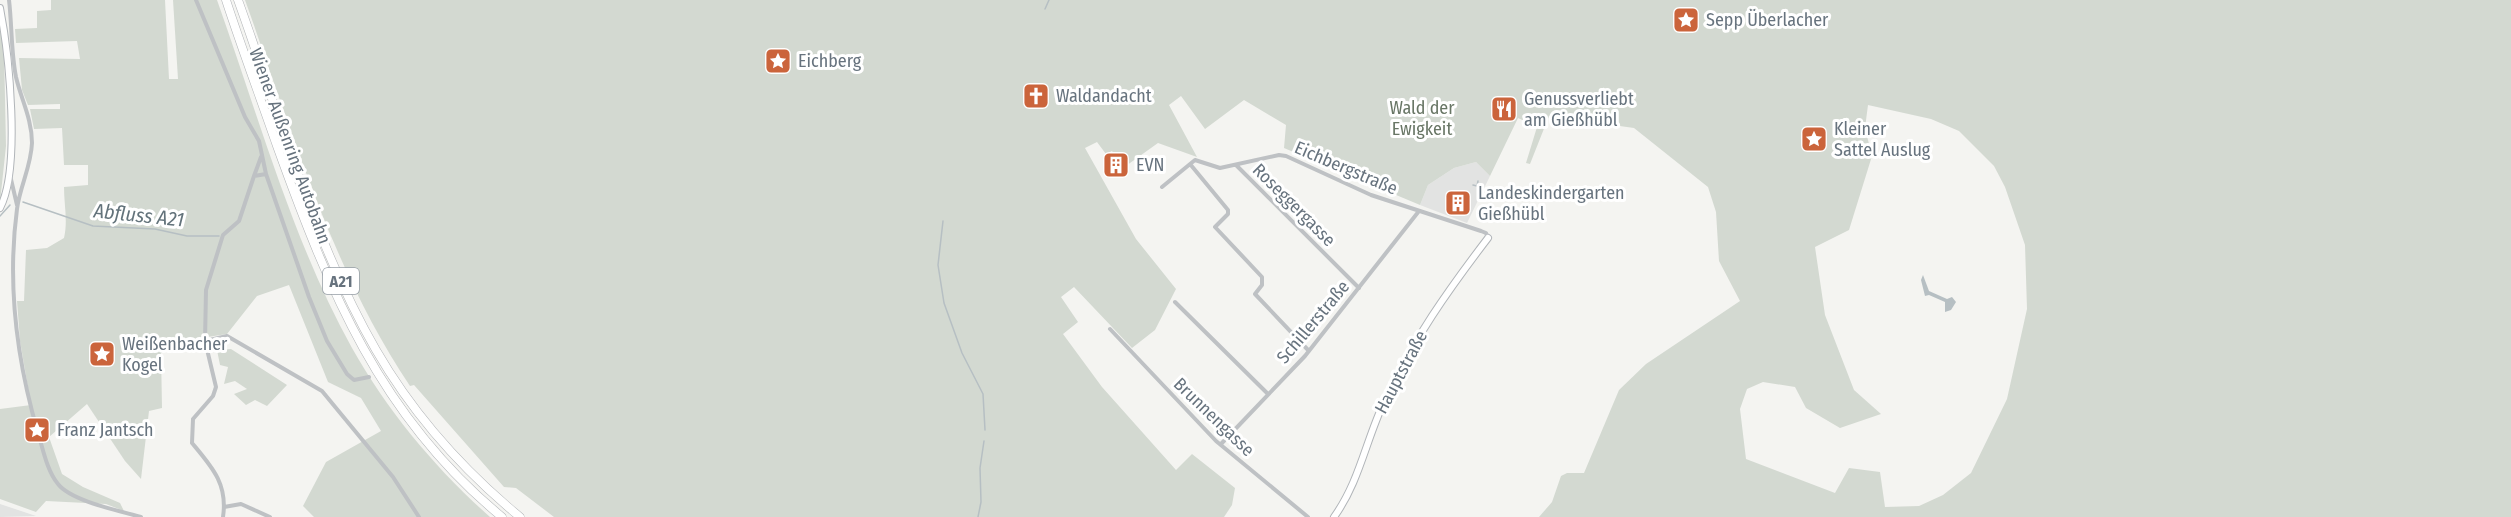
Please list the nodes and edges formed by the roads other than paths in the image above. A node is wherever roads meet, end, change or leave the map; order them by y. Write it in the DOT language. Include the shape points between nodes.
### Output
graph roads {
  1 [pos="9,0"];
  2 [pos="196,0"];
  3 [pos="226,0"];
  4 [pos="238,0"];
  5 [pos="0,8"];
  6 [pos="16,76"];
  7 [pos="9,89"];
  8 [pos="262,155"];
  9 [pos="1190,164"];
  10 [pos="1236,165"];
  11 [pos="10,174"];
  12 [pos="266,174"];
  13 [pos="254,176"];
  14 [pos="1162,187"];
  15 [pos="0,208"];
  16 [pos="17,208"];
  17 [pos="1419,211"];
  18 [pos="1488,238"];
  19 [pos="1359,288"];
  20 [pos="1175,302"];
  21 [pos="1110,329"];
  22 [pos="205,341"];
  23 [pos="1309,351"];
  24 [pos="369,377"];
  25 [pos="1267,393"];
  26 [pos="1221,444"];
  27 [pos="224,507"];
  28 [pos="141,517"];
  29 [pos="223,517"];
  30 [pos="270,517"];
  31 [pos="419,517"];
  32 [pos="502,517"];
  33 [pos="520,517"];
  34 [pos="1308,517"];
  35 [pos="1334,517"];
  1 -- 6 [label="street"];
  2 -- 8 [label="street"];
  3 -- 32 [label="highway, Wiener Außenring Autobahn / A21" via="300,209 344,316 390,393 423,436"];
  4 -- 33 [label="highway, Wiener Außenring Autobahn / A21" via="331,259 376,350 432,430"];
  5 -- 7 [label="street"];
  6 -- 7 [label="street"];
  6 -- 16 [label="street" via="32,142"];
  7 -- 11 [label="street"];
  8 -- 12 [label="street"];
  8 -- 13 [label="street"];
  9 -- 10 [label="street, Eichbergstraße" via="1195,160 1220,168"];
  9 -- 14 [label="street"];
  9 -- 23 [label="street" via="1228,210 1215,227 1262,277 1262,285 1255,294"];
  10 -- 17 [label="street, Eichbergstraße" via="1286,156 1371,195"];
  10 -- 19 [label="street, Roseggergasse"];
  11 -- 15 [label="street"];
  11 -- 16 [label="street"];
  12 -- 13 [label="street"];
  12 -- 24 [label="street" via="327,341 347,374 354,380"];
  13 -- 22 [label="street" via="239,221 223,235 206,290"];
  16 -- 28 [label="street" via="13,284 17,342 46,459 58,485 77,497"];
  17 -- 18 [label="street, Eichbergstraße" via="1481,231"];
  17 -- 19 [label="street, Schillerstraße"];
  18 -- 35 [label="street, Hauptstraße" via="1437,305 1397,374 1373,426 1360,471"];
  19 -- 23 [label="street, Schillerstraße"];
  20 -- 25 [label="street"];
  21 -- 26 [label="street, Brunnengasse"];
  22 -- 27 [label="street" via="216,387 193,419 192,443 219,476"];
  22 -- 31 [label="street" via="227,336 322,391 393,477"];
  23 -- 25 [label="street, Schillerstraße"];
  25 -- 26 [label="street, Schillerstraße"];
  26 -- 34 [label="street, Brunnengasse"];
  27 -- 29 [label="street"];
  27 -- 30 [label="street" via="241,504"];
}
